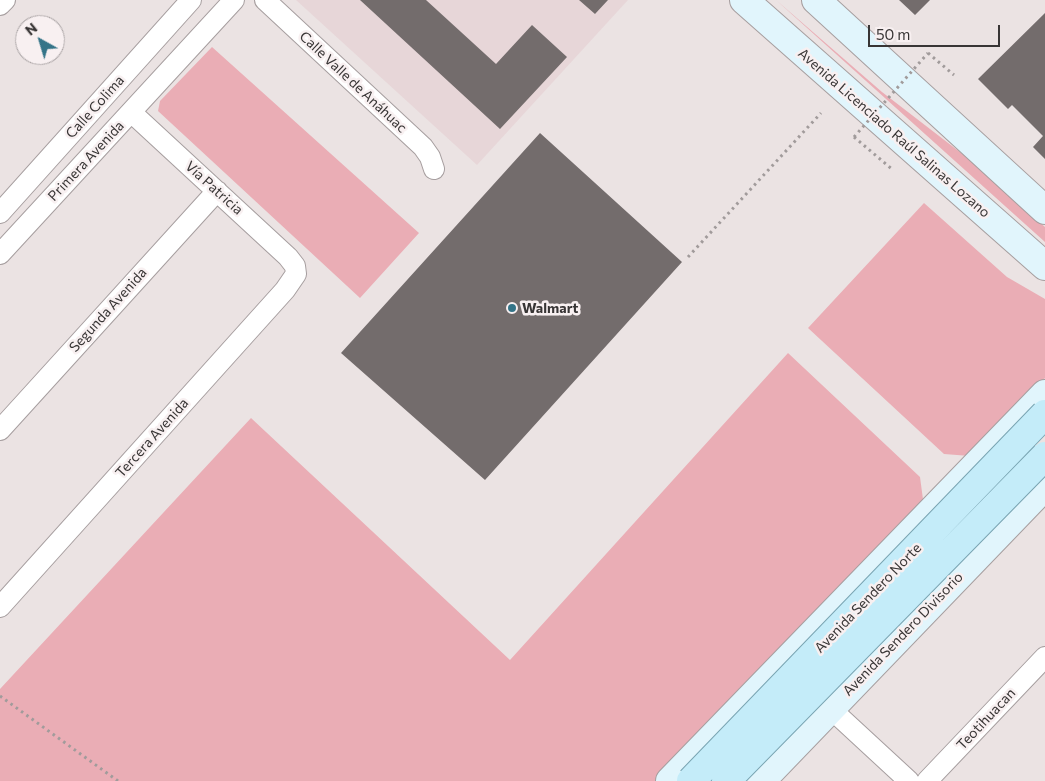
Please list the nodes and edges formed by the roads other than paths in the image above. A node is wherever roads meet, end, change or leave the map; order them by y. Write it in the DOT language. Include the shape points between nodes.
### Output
graph roads {
  1 [pos="5,0"];
  2 [pos="234,0"];
  3 [pos="265,0"];
  4 [pos="744,0"];
  5 [pos="816,0"];
  6 [pos="188,1"];
  7 [pos="0,5"];
  8 [pos="213,24"];
  9 [pos="131,112"];
  10 [pos="973,143"];
  11 [pos="434,169"];
  12 [pos="1045,189"];
  13 [pos="217,191"];
  14 [pos="1045,210"];
  15 [pos="0,214"];
  16 [pos="0,254"];
  17 [pos="295,266"];
  18 [pos="1045,266"];
  19 [pos="1045,394"];
  20 [pos="1045,414"];
  21 [pos="0,430"];
  22 [pos="1045,456"];
  23 [pos="972,468"];
  24 [pos="1045,486"];
  25 [pos="1022,510"];
  26 [pos="0,607"];
  27 [pos="1045,656"];
  28 [pos="831,709"];
  29 [pos="670,781"];
  30 [pos="691,781"];
  31 [pos="726,781"];
  32 [pos="761,781"];
  33 [pos="909,781"];
  34 [pos="927,781"];
  1 -- 7 [label="street"];
  2 -- 8 [label="street, Primera Avenida"];
  3 -- 11 [label="street, Calle Valle de Anáhuac" via="423,147"];
  4 -- 18 [label="main road, Avenida Licenciado Raúl Salinas Lozano"];
  5 -- 10 [label="main road"];
  6 -- 8 [label="street"];
  6 -- 15 [label="street, Calle Colima"];
  8 -- 9 [label="street, Primera Avenida"];
  9 -- 13 [label="street, Vía Patricia"];
  9 -- 16 [label="street, Primera Avenida"];
  10 -- 12 [label="main road" via="1016,166"];
  10 -- 14 [label="main road"];
  13 -- 17 [label="street, Vía Patricia"];
  13 -- 21 [label="street, Segunda Avenida"];
  17 -- 26 [label="street, Tercera Avenida" via="296,274 285,290"];
  19 -- 23 [label="main road"];
  20 -- 30 [label="main road, Avenida Sendero Norte, bridge"];
  22 -- 31 [label="main road, Avenida Sendero Norte, bridge"];
  23 -- 25 [label="main road" via="990,471 1005,481"];
  23 -- 29 [label="main road"];
  24 -- 25 [label="main road, Avenida Sendero Divisorio"];
  25 -- 28 [label="main road, Avenida Sendero Divisorio"];
  27 -- 34 [label="street, Teotihuacan"];
  28 -- 32 [label="main road, Avenida Sendero Divisorio"];
  28 -- 33 [label="street"];
}
